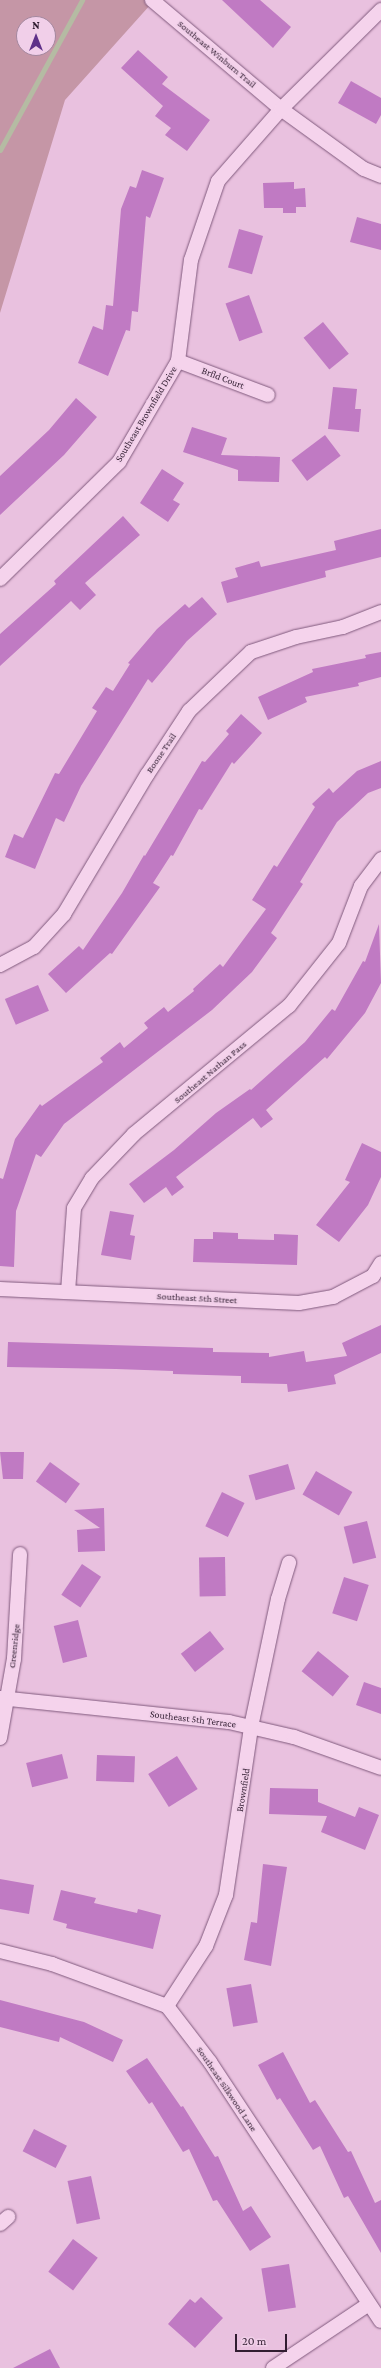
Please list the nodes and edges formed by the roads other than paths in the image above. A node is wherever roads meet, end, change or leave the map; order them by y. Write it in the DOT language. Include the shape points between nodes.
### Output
graph roads {
  1 [pos="152,0"];
  2 [pos="381,10"];
  3 [pos="281,108"];
  4 [pos="381,176"];
  5 [pos="178,361"];
  6 [pos="268,395"];
  7 [pos="0,579"];
  8 [pos="381,612"];
  9 [pos="381,859"];
  10 [pos="0,965"];
  11 [pos="381,1263"];
  12 [pos="0,1289"];
  13 [pos="68,1292"];
  14 [pos="20,1554"];
  15 [pos="288,1563"];
  16 [pos="3,1699"];
  17 [pos="251,1727"];
  18 [pos="0,1738"];
  19 [pos="381,1768"];
  20 [pos="0,1951"];
  21 [pos="167,2006"];
  22 [pos="369,2304"];
  23 [pos="381,2321"];
  24 [pos="273,2368"];
  1 -- 3 [label="street, Southeast Winburn Trail"];
  2 -- 3 [label="street"];
  3 -- 4 [label="street, Southeast Winburn Trail" via="364,168"];
  3 -- 5 [label="street, Southeast Brownfield Drive" via="218,181 191,260"];
  5 -- 6 [label="street, Brfld Court"];
  5 -- 7 [label="street, Southeast Brownfield Drive" via="119,462"];
  8 -- 10 [label="street, Boone Trail" via="343,627 296,636 251,652 189,711 147,774 64,914 34,947"];
  9 -- 13 [label="street, Southeast Nathan Pass" via="361,886 339,943 289,1006 134,1134 92,1178 74,1208"];
  11 -- 13 [label="street, Southeast 5th Street" via="373,1276 333,1297 299,1302"];
  12 -- 13 [label="street, Southeast 5th Street"];
  14 -- 16 [label="street, Greenridge" via="14,1659"];
  15 -- 17 [label="street, Brownfield"];
  16 -- 17 [label="street, Southeast 5th Terrace" via="166,1715"];
  16 -- 18 [label="street, Greenridge"];
  17 -- 19 [label="street, Southeast 5th Terrace" via="294,1737"];
  17 -- 21 [label="street, Brownfield" via="226,1895 206,1946"];
  20 -- 21 [label="street" via="52,1964"];
  21 -- 22 [label="street, Southeast Silkwood Lane" via="210,2062"];
  22 -- 23 [label="street, Southeast Silkwood Lane"];
  22 -- 24 [label="street"];
}
